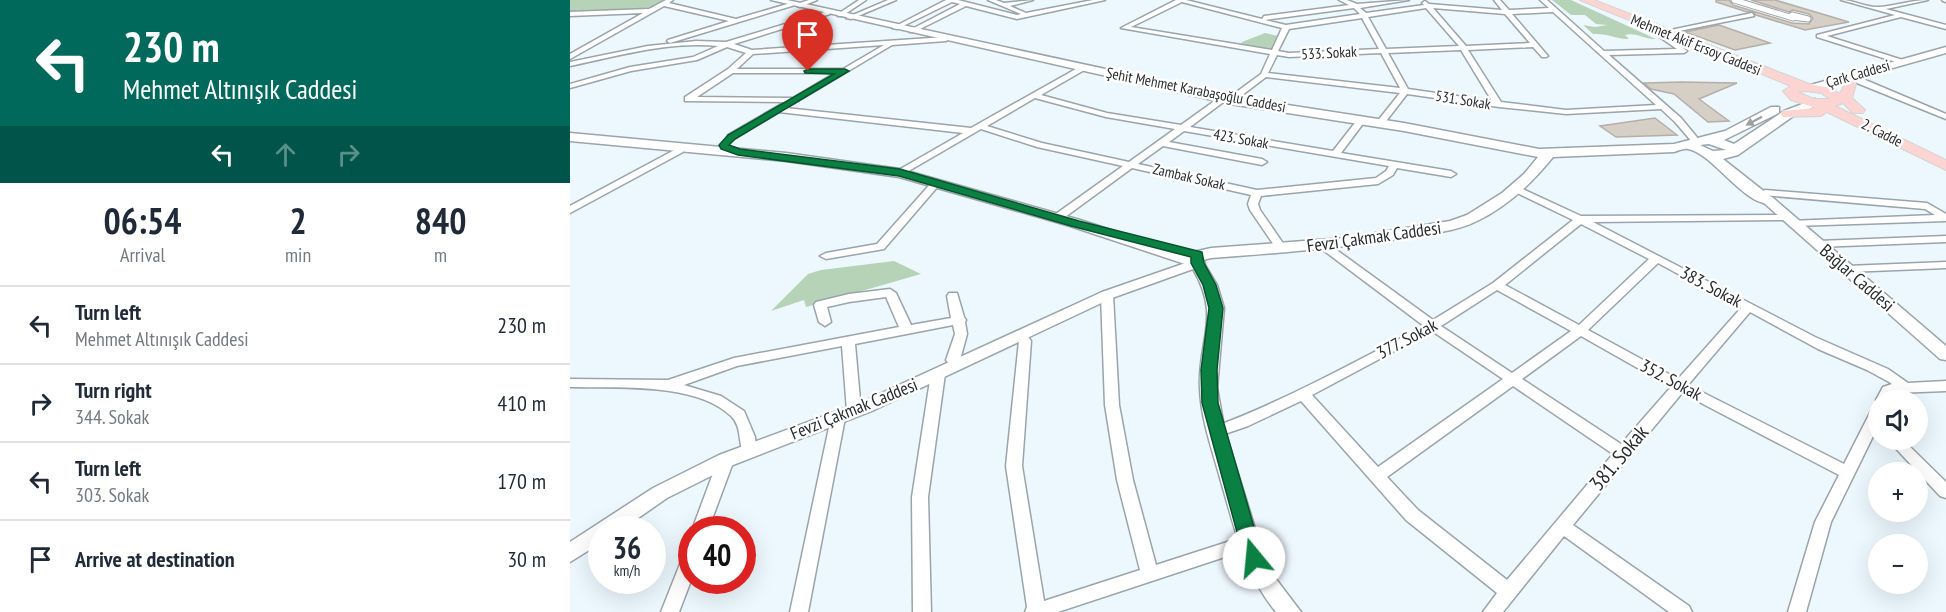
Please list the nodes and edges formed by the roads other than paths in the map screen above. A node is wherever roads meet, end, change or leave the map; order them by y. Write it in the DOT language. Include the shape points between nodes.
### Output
graph roads {
  1 [pos="775,0"];
  2 [pos="814,0"];
  3 [pos="863,0"];
  4 [pos="893,0"];
  5 [pos="951,0"];
  6 [pos="991,0"];
  7 [pos="1030,0"];
  8 [pos="1102,0"];
  9 [pos="1179,0"];
  10 [pos="1213,0"];
  11 [pos="1342,0"];
  12 [pos="1406,0"];
  13 [pos="1419,0"];
  14 [pos="1497,0"];
  15 [pos="1543,0"];
  16 [pos="1576,0"];
  17 [pos="1585,0"];
  18 [pos="1734,0"];
  19 [pos="1844,0"];
  20 [pos="1903,0"];
  21 [pos="1925,0"];
  22 [pos="667,2"];
  23 [pos="1912,2"];
  24 [pos="965,4"];
  25 [pos="1190,4"];
  26 [pos="796,5"];
  27 [pos="1004,5"];
  28 [pos="1355,6"];
  29 [pos="1429,6"];
  30 [pos="1878,9"];
  31 [pos="1554,10"];
  32 [pos="651,11"];
  33 [pos="1509,12"];
  34 [pos="570,14"];
  35 [pos="839,15"];
  36 [pos="1028,15"];
  37 [pos="1364,15"];
  38 [pos="1752,15"];
  39 [pos="1902,15"];
  40 [pos="1793,18"];
  41 [pos="1946,18"];
  42 [pos="1254,19"];
  43 [pos="738,21"];
  44 [pos="1930,22"];
  45 [pos="1286,27"];
  46 [pos="1946,27"];
  47 [pos="895,28"];
  48 [pos="912,31"];
  49 [pos="1662,33"];
  50 [pos="946,39"];
  51 [pos="892,43"];
  52 [pos="725,45"];
  53 [pos="1536,45"];
  54 [pos="1463,47"];
  55 [pos="584,50"];
  56 [pos="641,50"];
  57 [pos="1384,50"];
  58 [pos="1946,50"];
  59 [pos="570,51"];
  60 [pos="751,52"];
  61 [pos="1275,53"];
  62 [pos="1602,53"];
  63 [pos="1544,56"];
  64 [pos="570,57"];
  65 [pos="586,60"];
  66 [pos="1905,62"];
  67 [pos="570,64"];
  68 [pos="1083,67"];
  69 [pos="731,71"];
  70 [pos="845,71"];
  71 [pos="1264,75"];
  72 [pos="1855,83"];
  73 [pos="570,86"];
  74 [pos="1808,88"];
  75 [pos="1406,91"];
  76 [pos="1791,94"];
  77 [pos="1034,95"];
  78 [pos="1834,97"];
  79 [pos="796,100"];
  80 [pos="1227,100"];
  81 [pos="1816,103"];
  82 [pos="1499,105"];
  83 [pos="1663,107"];
  84 [pos="779,110"];
  85 [pos="1788,114"];
  86 [pos="1946,117"];
  87 [pos="1678,120"];
  88 [pos="1361,121"];
  89 [pos="1380,123"];
  90 [pos="1866,125"];
  91 [pos="975,128"];
  92 [pos="1181,129"];
  93 [pos="1891,130"];
  94 [pos="570,137"];
  95 [pos="731,137"];
  96 [pos="592,139"];
  97 [pos="1161,143"];
  98 [pos="1704,145"];
  99 [pos="680,150"];
  100 [pos="707,151"];
  101 [pos="1733,151"];
  102 [pos="751,153"];
  103 [pos="1548,154"];
  104 [pos="1335,155"];
  105 [pos="1946,158"];
  106 [pos="793,159"];
  107 [pos="1262,162"];
  108 [pos="1133,164"];
  109 [pos="1394,165"];
  110 [pos="1946,165"];
  111 [pos="900,172"];
  112 [pos="1451,174"];
  113 [pos="936,183"];
  114 [pos="1516,189"];
  115 [pos="1257,193"];
  116 [pos="1766,197"];
  117 [pos="570,210"];
  118 [pos="1057,218"];
  119 [pos="1946,218"];
  120 [pos="1581,219"];
  121 [pos="1791,220"];
  122 [pos="1946,239"];
  123 [pos="1818,243"];
  124 [pos="1323,245"];
  125 [pos="1282,249"];
  126 [pos="826,256"];
  127 [pos="1193,259"];
  128 [pos="1656,259"];
  129 [pos="1946,265"];
  130 [pos="1847,269"];
  131 [pos="1497,285"];
  132 [pos="1107,295"];
  133 [pos="953,296"];
  134 [pos="1748,307"];
  135 [pos="960,320"];
  136 [pos="825,322"];
  137 [pos="1433,326"];
  138 [pos="906,329"];
  139 [pos="1580,331"];
  140 [pos="1021,335"];
  141 [pos="848,340"];
  142 [pos="1946,355"];
  143 [pos="957,365"];
  144 [pos="938,374"];
  145 [pos="1512,379"];
  146 [pos="570,383"];
  147 [pos="669,385"];
  148 [pos="1680,386"];
  149 [pos="1946,386"];
  150 [pos="1904,387"];
  151 [pos="1888,390"];
  152 [pos="1303,394"];
  153 [pos="846,415"];
  154 [pos="1216,432"];
  155 [pos="1868,434"];
  156 [pos="1905,450"];
  157 [pos="749,451"];
  158 [pos="1623,453"];
  159 [pos="726,460"];
  160 [pos="1847,472"];
  161 [pos="1376,477"];
  162 [pos="1946,492"];
  163 [pos="625,516"];
  164 [pos="705,516"];
  165 [pos="1562,526"];
  166 [pos="588,540"];
  167 [pos="1249,542"];
  168 [pos="570,553"];
  169 [pos="1149,573"];
  170 [pos="678,591"];
  171 [pos="1508,591"];
  172 [pos="670,612"];
  173 [pos="799,612"];
  174 [pos="922,612"];
  175 [pos="1036,612"];
  176 [pos="1290,612"];
  177 [pos="1492,612"];
  178 [pos="1683,612"];
  179 [pos="1797,612"];
  1 -- 26 [label="main road, Şehit Mehmet Karabaşoğlu Caddesi"];
  2 -- 26 [label="street"];
  3 -- 35 [label="street"];
  4 -- 35 [label="street"];
  5 -- 24 [label="street"];
  5 -- 47 [label="street"];
  6 -- 27 [label="street"];
  7 -- 27 [label="street"];
  8 -- 36 [label="street"];
  9 -- 25 [label="street"];
  9 -- 61 [label="street, 533. Sokak" via="1124,28"];
  10 -- 25 [label="street"];
  11 -- 28 [label="street"];
  12 -- 28 [label="street"];
  13 -- 29 [label="street"];
  14 -- 33 [label="street"];
  15 -- 31 [label="street"];
  16 -- 49 [label="main road, Mehmet Akif Ersoy Caddesi"];
  17 -- 49 [label="main road, Mehmet Akif Ersoy Caddesi"];
  18 -- 40 [label="street"];
  19 -- 30 [label="street"];
  20 -- 23 [label="street"];
  21 -- 23 [label="street"];
  22 -- 32 [label="street"];
  22 -- 43 [label="street"];
  23 -- 30 [label="street"];
  24 -- 36 [label="street" via="1017,17"];
  24 -- 48 [label="street"];
  25 -- 42 [label="street"];
  26 -- 35 [label="main road, Şehit Mehmet Karabaşoğlu Caddesi"];
  26 -- 43 [label="street"];
  27 -- 36 [label="street"];
  28 -- 37 [label="street"];
  28 -- 42 [label="street"];
  29 -- 33 [label="street"];
  29 -- 37 [label="street"];
  29 -- 54 [label="street"];
  30 -- 39 [label="street"];
  31 -- 33 [label="street"];
  31 -- 62 [label="street"];
  32 -- 34 [label="street"];
  32 -- 55 [label="street"];
  33 -- 53 [label="street"];
  35 -- 47 [label="main road, Şehit Mehmet Karabaşoğlu Caddesi"];
  35 -- 52 [label="street"];
  37 -- 45 [label="street"];
  37 -- 57 [label="street"];
  38 -- 49 [label="street"];
  39 -- 44 [label="street"];
  39 -- 66 [label="street" via="1819,36"];
  41 -- 44 [label="street"];
  42 -- 45 [label="street"];
  43 -- 56 [label="street"];
  44 -- 46 [label="street"];
  45 -- 61 [label="street"];
  47 -- 48 [label="main road, Şehit Mehmet Karabaşoğlu Caddesi"];
  48 -- 50 [label="main road, Şehit Mehmet Karabaşoğlu Caddesi"];
  49 -- 62 [label="street" via="1684,51"];
  49 -- 74 [label="main road, Mehmet Akif Ersoy Caddesi"];
  49 -- 76 [label="main road, Mehmet Akif Ersoy Caddesi"];
  50 -- 51 [label="street"];
  50 -- 68 [label="main road, Şehit Mehmet Karabaşoğlu Caddesi"];
  51 -- 60 [label="street"];
  51 -- 70 [label="street"];
  52 -- 56 [label="street"];
  52 -- 60 [label="street"];
  52 -- 73 [label="street" via="695,59 630,69"];
  53 -- 54 [label="street, 533. Sokak"];
  53 -- 63 [label="street"];
  54 -- 57 [label="street, 533. Sokak"];
  54 -- 82 [label="street"];
  55 -- 59 [label="street"];
  55 -- 64 [label="street"];
  56 -- 65 [label="street"];
  57 -- 61 [label="street, 533. Sokak"];
  57 -- 75 [label="street"];
  58 -- 66 [label="main road, Çark Caddesi"];
  60 -- 69 [label="street"];
  61 -- 71 [label="street"];
  62 -- 83 [label="street"];
  64 -- 65 [label="street"];
  65 -- 67 [label="street"];
  66 -- 72 [label="main road, Çark Caddesi"];
  66 -- 74 [label="main road, Çark Caddesi"];
  68 -- 77 [label="street"];
  68 -- 80 [label="main road, Şehit Mehmet Karabaşoğlu Caddesi"];
  69 -- 70 [label="street"];
  69 -- 79 [label="street" via="688,99"];
  70 -- 79 [label="street"];
  71 -- 75 [label="street, 531. Sokak"];
  71 -- 80 [label="street"];
  72 -- 78 [label="main road, Çark Caddesi"];
  72 -- 86 [label="street"];
  72 -- 93 [label="main road" via="1845,94 1852,107"];
  74 -- 76 [label="main road" via="1793,88"];
  74 -- 78 [label="main road, 2. Cadde"];
  75 -- 82 [label="street, 531. Sokak"];
  75 -- 89 [label="street"];
  76 -- 81 [label="main road, 2. Cadde"];
  76 -- 98 [label="main road, one-way" via="1775,110"];
  77 -- 91 [label="street"];
  77 -- 92 [label="street, 423. Sokak" via="1106,115"];
  78 -- 81 [label="main road" via="1831,103"];
  78 -- 93 [label="main road, 2. Cadde"];
  79 -- 84 [label="street"];
  80 -- 88 [label="main road, Şehit Mehmet Karabaşoğlu Caddesi"];
  80 -- 92 [label="street"];
  81 -- 85 [label="main road"];
  81 -- 90 [label="main road, 2. Cadde"];
  82 -- 83 [label="street, 531. Sokak" via="1566,112"];
  83 -- 87 [label="street"];
  84 -- 91 [label="street, Zambak Sokak"];
  84 -- 95 [label="street"];
  85 -- 90 [label="main road" via="1821,112"];
  85 -- 101 [label="main road"];
  87 -- 98 [label="street"];
  87 -- 98 [label="street"];
  88 -- 89 [label="main road, Şehit Mehmet Karabaşoğlu Caddesi"];
  88 -- 104 [label="street"];
  89 -- 103 [label="main road, Şehit Mehmet Karabaşoğlu Caddesi"];
  90 -- 110 [label="main road, 2. Cadde"];
  91 -- 108 [label="street, Zambak Sokak"];
  91 -- 111 [label="street"];
  92 -- 97 [label="street"];
  92 -- 104 [label="street, 423. Sokak"];
  93 -- 105 [label="main road, 2. Cadde"];
  94 -- 96 [label="main road"];
  95 -- 100 [label="main road"];
  95 -- 102 [label="main road" via="725,147"];
  96 -- 99 [label="main road"];
  96 -- 100 [label="main road"];
  97 -- 107 [label="street"];
  97 -- 108 [label="street"];
  98 -- 101 [label="main road" via="1726,144"];
  98 -- 103 [label="main road, Şehit Mehmet Karabaşoğlu Caddesi"];
  98 -- 116 [label="main road" via="1757,195"];
  99 -- 100 [label="main road"];
  99 -- 117 [label="street"];
  100 -- 102 [label="main road"];
  100 -- 106 [label="main road"];
  101 -- 116 [label="main road"];
  102 -- 106 [label="main road"];
  103 -- 114 [label="main road, Fevzi Çakmak Caddesi"];
  104 -- 109 [label="street, 423. Sokak"];
  106 -- 111 [label="main road"];
  108 -- 115 [label="street, Zambak Sokak"];
  108 -- 118 [label="street"];
  109 -- 112 [label="street, 423. Sokak"];
  109 -- 115 [label="street, Zambak Sokak" via="1378,181"];
  111 -- 113 [label="main road"];
  113 -- 118 [label="main road"];
  113 -- 126 [label="street" via="880,247"];
  114 -- 120 [label="street, 383. Sokak"];
  114 -- 124 [label="main road, Fevzi Çakmak Caddesi" via="1490,208 1453,225"];
  115 -- 125 [label="street" via="1252,204"];
  116 -- 119 [label="street" via="1928,206"];
  116 -- 121 [label="street, Bağlar Caddesi"];
  118 -- 127 [label="main road"];
  119 -- 121 [label="street"];
  120 -- 121 [label="street"];
  120 -- 128 [label="street, 383. Sokak"];
  120 -- 131 [label="street, 377. Sokak"];
  121 -- 123 [label="street, Bağlar Caddesi"];
  122 -- 123 [label="street"];
  123 -- 130 [label="street, Bağlar Caddesi"];
  124 -- 125 [label="main road, Fevzi Çakmak Caddesi"];
  124 -- 137 [label="street"];
  125 -- 127 [label="main road, Fevzi Çakmak Caddesi"];
  127 -- 132 [label="street, Fevzi Çakmak Caddesi"];
  127 -- 154 [label="street" via="1210,285 1216,308 1208,388"];
  128 -- 134 [label="street, 383. Sokak"];
  128 -- 139 [label="street"];
  129 -- 130 [label="street"];
  130 -- 142 [label="street, Bağlar Caddesi"];
  131 -- 137 [label="street, 377. Sokak"];
  131 -- 139 [label="street, 352. Sokak"];
  132 -- 140 [label="street, Fevzi Çakmak Caddesi"];
  132 -- 169 [label="street" via="1112,405 1125,480"];
  133 -- 135 [label="street"];
  134 -- 148 [label="street, 381. Sokak"];
  134 -- 150 [label="street, 383. Sokak" via="1822,346 1886,373"];
  135 -- 138 [label="street"];
  135 -- 143 [label="street" via="961,334 953,360"];
  136 -- 138 [label="street" via="820,305 890,293"];
  137 -- 145 [label="street"];
  137 -- 152 [label="street, 377. Sokak"];
  138 -- 141 [label="street"];
  139 -- 145 [label="street"];
  139 -- 148 [label="street, 352. Sokak"];
  140 -- 143 [label="street, Fevzi Çakmak Caddesi"];
  140 -- 175 [label="street" via="1025,341 1014,466"];
  141 -- 147 [label="street" via="734,362"];
  141 -- 153 [label="street"];
  143 -- 144 [label="street, Fevzi Çakmak Caddesi"];
  144 -- 153 [label="street, Fevzi Çakmak Caddesi"];
  144 -- 174 [label="street" via="920,497"];
  145 -- 158 [label="street"];
  145 -- 161 [label="street"];
  146 -- 147 [label="street"];
  147 -- 157 [label="street" via="717,399 739,414"];
  148 -- 158 [label="street, 381. Sokak"];
  148 -- 160 [label="street, 352. Sokak"];
  149 -- 150 [label="street"];
  150 -- 151 [label="street"];
  152 -- 154 [label="street, 377. Sokak"];
  152 -- 161 [label="street"];
  153 -- 157 [label="street, Fevzi Çakmak Caddesi"];
  153 -- 173 [label="street"];
  154 -- 167 [label="street"];
  155 -- 160 [label="street"];
  156 -- 162 [label="street"];
  157 -- 159 [label="street, Fevzi Çakmak Caddesi"];
  158 -- 165 [label="street, 381. Sokak"];
  159 -- 163 [label="street, Fevzi Çakmak Caddesi" via="660,493"];
  159 -- 164 [label="street"];
  160 -- 179 [label="street" via="1817,537"];
  161 -- 171 [label="street" via="1412,515"];
  165 -- 171 [label="street, 381. Sokak"];
  165 -- 178 [label="street"];
  166 -- 168 [label="street, Fevzi Çakmak Caddesi"];
  167 -- 169 [label="street"];
  167 -- 176 [label="street" via="1268,586"];
  169 -- 175 [label="street"];
  170 -- 172 [label="street"];
  171 -- 177 [label="street, 381. Sokak"];
}
